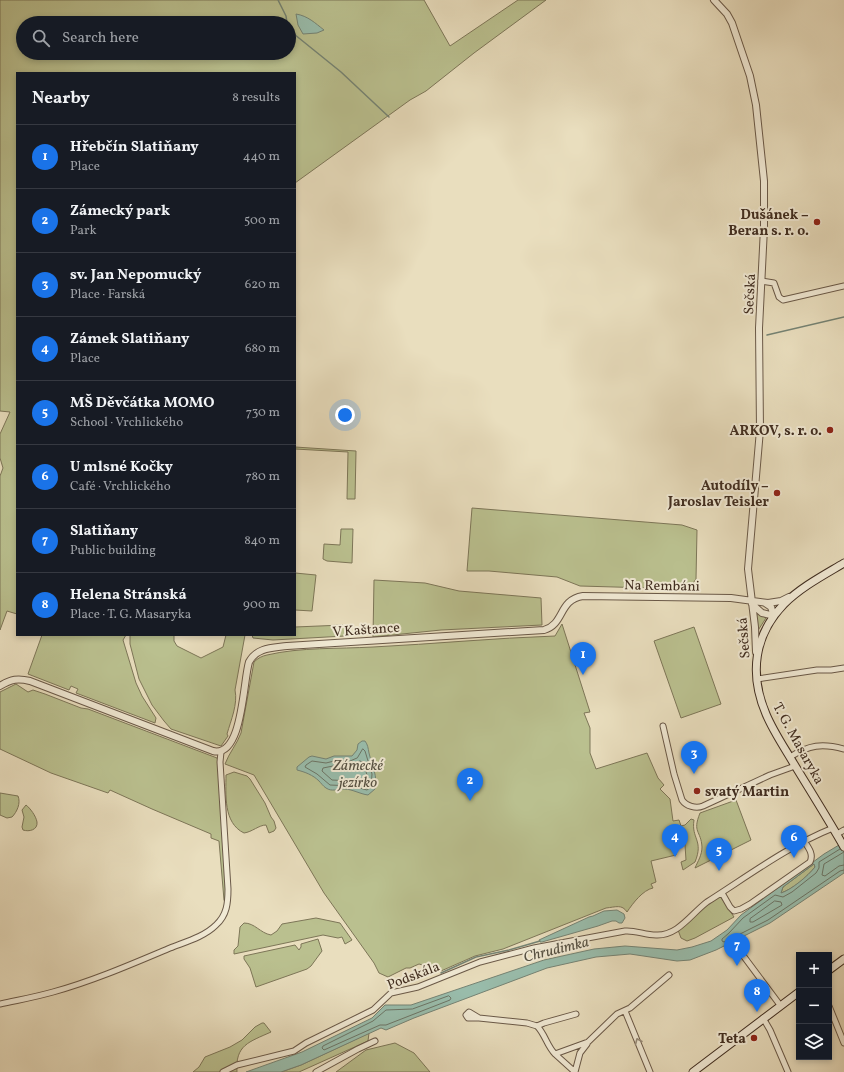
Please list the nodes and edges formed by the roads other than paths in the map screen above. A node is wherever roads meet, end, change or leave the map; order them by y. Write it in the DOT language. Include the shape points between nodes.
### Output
graph roads {
  1 [pos="714,0"];
  2 [pos="761,281"];
  3 [pos="844,286"];
  4 [pos="844,563"];
  5 [pos="797,592"];
  6 [pos="572,599"];
  7 [pos="752,602"];
  8 [pos="764,602"];
  9 [pos="774,616"];
  10 [pos="844,668"];
  11 [pos="756,670"];
  12 [pos="757,680"];
  13 [pos="0,686"];
  14 [pos="663,726"];
  15 [pos="844,749"];
  16 [pos="221,752"];
  17 [pos="790,757"];
  18 [pos="795,766"];
  19 [pos="844,830"];
  20 [pos="836,833"];
  21 [pos="804,841"];
  22 [pos="844,847"];
  23 [pos="722,893"];
  24 [pos="736,946"];
  25 [pos="844,959"];
  26 [pos="832,968"];
  27 [pos="669,975"];
  28 [pos="796,994"];
  29 [pos="0,1004"];
  30 [pos="780,1005"];
  31 [pos="625,1011"];
  32 [pos="576,1014"];
  33 [pos="832,1014"];
  34 [pos="479,1018"];
  35 [pos="763,1018"];
  36 [pos="537,1026"];
  37 [pos="375,1041"];
  38 [pos="588,1042"];
  39 [pos="844,1044"];
  40 [pos="555,1054"];
  41 [pos="223,1072"];
  42 [pos="316,1072"];
  43 [pos="575,1072"];
  44 [pos="650,1072"];
  45 [pos="693,1072"];
  46 [pos="788,1072"];
  1 -- 2 [label="street, Sečská" via="735,29 749,70 756,105 764,188"];
  2 -- 3 [label="street" via="774,283 779,297 783,300"];
  2 -- 7 [label="street, Sečská" via="760,446 748,563"];
  4 -- 5 [label="main road, T. G. Masaryka"];
  5 -- 8 [label="street, Sečská" via="784,600"];
  5 -- 9 [label="main road, T. G. Masaryka"];
  6 -- 7 [label="street, Na Rembáni" via="587,596 731,598"];
  6 -- 16 [label="street, V Kaštance" via="566,604 556,623 544,630 288,646 259,651 253,655 248,666 234,738"];
  7 -- 8 [label="street, Sečská"];
  7 -- 9 [label="street, Sečská" via="762,613"];
  7 -- 11 [label="street, Sečská" via="756,630"];
  8 -- 9 [label="street, Sečská" via="770,606"];
  9 -- 11 [label="main road, T. G. Masaryka" via="761,639"];
  10 -- 12 [label="street"];
  11 -- 12 [label="main road, T. G. Masaryka"];
  12 -- 17 [label="main road, T. G. Masaryka" via="766,714"];
  13 -- 16 [label="street" via="14,679 30,681"];
  14 -- 18 [label="street" via="682,800 698,808"];
  15 -- 17 [label="street" via="815,746"];
  16 -- 29 [label="street" via="228,889 226,909 216,926 151,956 67,988"];
  17 -- 18 [label="main road, T. G. Masaryka"];
  18 -- 20 [label="main road, T. G. Masaryka"];
  19 -- 20 [label="street, Podskála"];
  20 -- 21 [label="street, Podskála"];
  20 -- 22 [label="main road, T. G. Masaryka"];
  21 -- 23 [label="street, Podskála"];
  21 -- 23 [label="street" via="812,854 810,862 750,904 734,911"];
  23 -- 41 [label="street, Podskála" via="668,934 653,935 625,931 534,948 480,962 418,987 391,993 373,1010 294,1051 233,1066"];
  24 -- 30 [label="street"];
  25 -- 26 [label="main road"];
  27 -- 31 [label="street"];
  28 -- 30 [label="main road"];
  30 -- 35 [label="main road"];
  31 -- 38 [label="street" via="616,1015"];
  44 -- 31 [label="street, one-way"];
  32 -- 36 [label="street"];
  33 -- 39 [label="street"];
  34 -- 36 [label="street"];
  35 -- 45 [label="main road"];
  35 -- 46 [label="street"];
  36 -- 40 [label="street"];
  37 -- 42 [label="street"];
  38 -- 40 [label="street"];
  38 -- 43 [label="street" via="580,1053"];
  40 -- 43 [label="street"];
}
